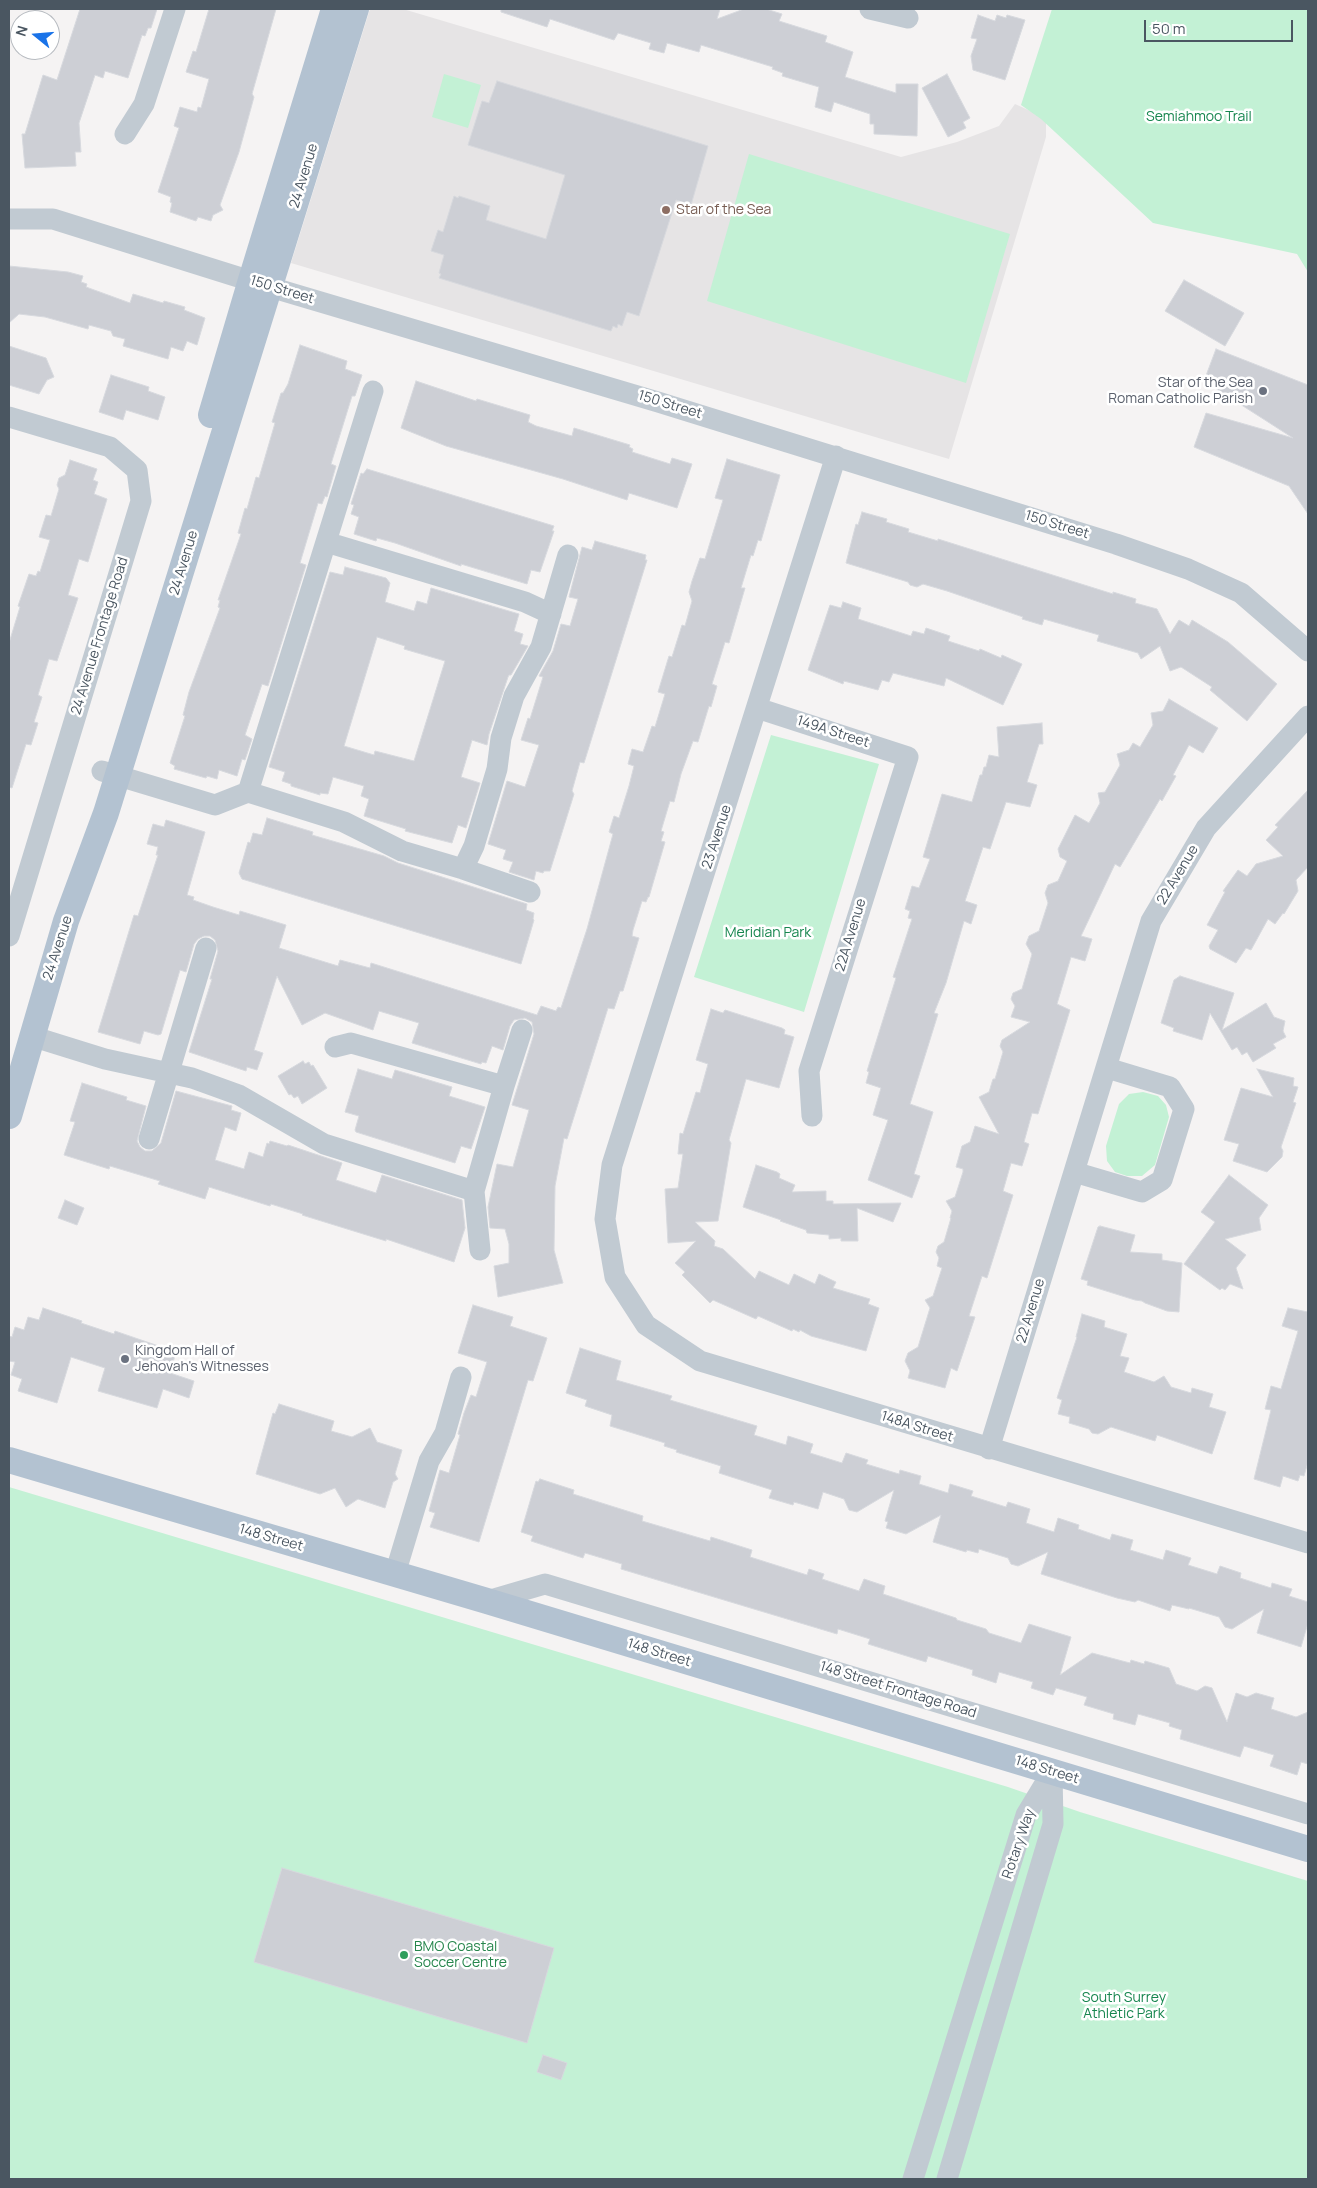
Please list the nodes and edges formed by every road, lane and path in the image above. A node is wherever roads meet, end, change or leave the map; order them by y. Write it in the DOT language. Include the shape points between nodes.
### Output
graph roads {
  1 [pos="175,9"];
  2 [pos="334,9"];
  3 [pos="356,9"];
  4 [pos="870,9"];
  5 [pos="908,18"];
  6 [pos="125,134"];
  7 [pos="9,219"];
  8 [pos="260,283"];
  9 [pos="373,391"];
  10 [pos="9,417"];
  11 [pos="836,456"];
  12 [pos="326,542"];
  13 [pos="568,555"];
  14 [pos="551,614"];
  15 [pos="1308,651"];
  16 [pos="757,708"];
  17 [pos="1308,716"];
  18 [pos="908,756"];
  19 [pos="110,774"];
  20 [pos="248,792"];
  21 [pos="463,869"];
  22 [pos="530,892"];
  23 [pos="9,936"];
  24 [pos="206,948"];
  25 [pos="522,1030"];
  26 [pos="31,1036"];
  27 [pos="335,1048"];
  28 [pos="9,1066"];
  29 [pos="1107,1068"];
  30 [pos="168,1072"];
  31 [pos="504,1086"];
  32 [pos="9,1116"];
  33 [pos="812,1116"];
  34 [pos="149,1138"];
  35 [pos="1074,1172"];
  36 [pos="474,1191"];
  37 [pos="604,1219"];
  38 [pos="480,1250"];
  39 [pos="461,1377"];
  40 [pos="989,1449"];
  41 [pos="9,1460"];
  42 [pos="1308,1544"];
  43 [pos="395,1574"];
  44 [pos="487,1601"];
  45 [pos="1052,1772"];
  46 [pos="1308,1814"];
  47 [pos="1308,1849"];
  48 [pos="914,2179"];
  49 [pos="948,2179"];
  1 -- 6 [label="street" via="144,104"];
  2 -- 8 [label="main road, 24 Avenue"];
  3 -- 8 [label="main road, 24 Avenue"];
  4 -- 5 [label="street"];
  7 -- 8 [label="street, 150 Street" via="53,218"];
  8 -- 11 [label="street, 150 Street"];
  8 -- 19 [label="main road, 24 Avenue"];
  9 -- 12 [label="street"];
  10 -- 23 [label="street, 24 Avenue Frontage Road" via="110,447 137,470 141,501"];
  11 -- 15 [label="street, 150 Street" via="1188,569 1241,593"];
  11 -- 16 [label="street, 23 Avenue"];
  12 -- 14 [label="street" via="525,602"];
  12 -- 20 [label="street"];
  13 -- 14 [label="street"];
  14 -- 21 [label="street" via="541,647 514,696 501,738 497,769 474,846"];
  16 -- 18 [label="street, 149A Street"];
  16 -- 37 [label="street, 23 Avenue" via="612,1165"];
  17 -- 29 [label="street, 22 Avenue" via="1206,828 1151,921"];
  18 -- 33 [label="street, 22A Avenue" via="809,1071"];
  19 -- 20 [label="street" via="215,805"];
  19 -- 26 [label="main road, 24 Avenue" via="106,812 66,921"];
  19 -- 28 [label="main road, 24 Avenue"];
  20 -- 21 [label="street" via="344,822 402,851"];
  21 -- 22 [label="street"];
  24 -- 30 [label="street"];
  25 -- 31 [label="street"];
  26 -- 30 [label="street" via="105,1059"];
  26 -- 32 [label="main road, 24 Avenue"];
  27 -- 31 [label="street" via="351,1043"];
  29 -- 35 [label="street, 22 Avenue"];
  29 -- 35 [label="street" via="1170,1087 1184,1109 1182,1118 1162,1180 1142,1192"];
  30 -- 34 [label="street"];
  30 -- 36 [label="street" via="239,1095 324,1144"];
  31 -- 36 [label="street"];
  35 -- 40 [label="street, 22 Avenue"];
  36 -- 38 [label="street"];
  37 -- 40 [label="street, 148A Street" via="615,1277 646,1326 700,1361"];
  39 -- 43 [label="street" via="445,1433 429,1460"];
  40 -- 42 [label="street, 148A Street"];
  41 -- 43 [label="main road, 148 Street"];
  43 -- 44 [label="main road, 148 Street"];
  44 -- 45 [label="main road, 148 Street"];
  44 -- 46 [label="street, 148 Street Frontage Road" via="545,1584"];
  45 -- 47 [label="main road, 148 Street"];
  45 -- 48 [label="street, Rotary Way" via="1026,1815"];
  45 -- 49 [label="street, Rotary Way" via="1053,1824"];
}
